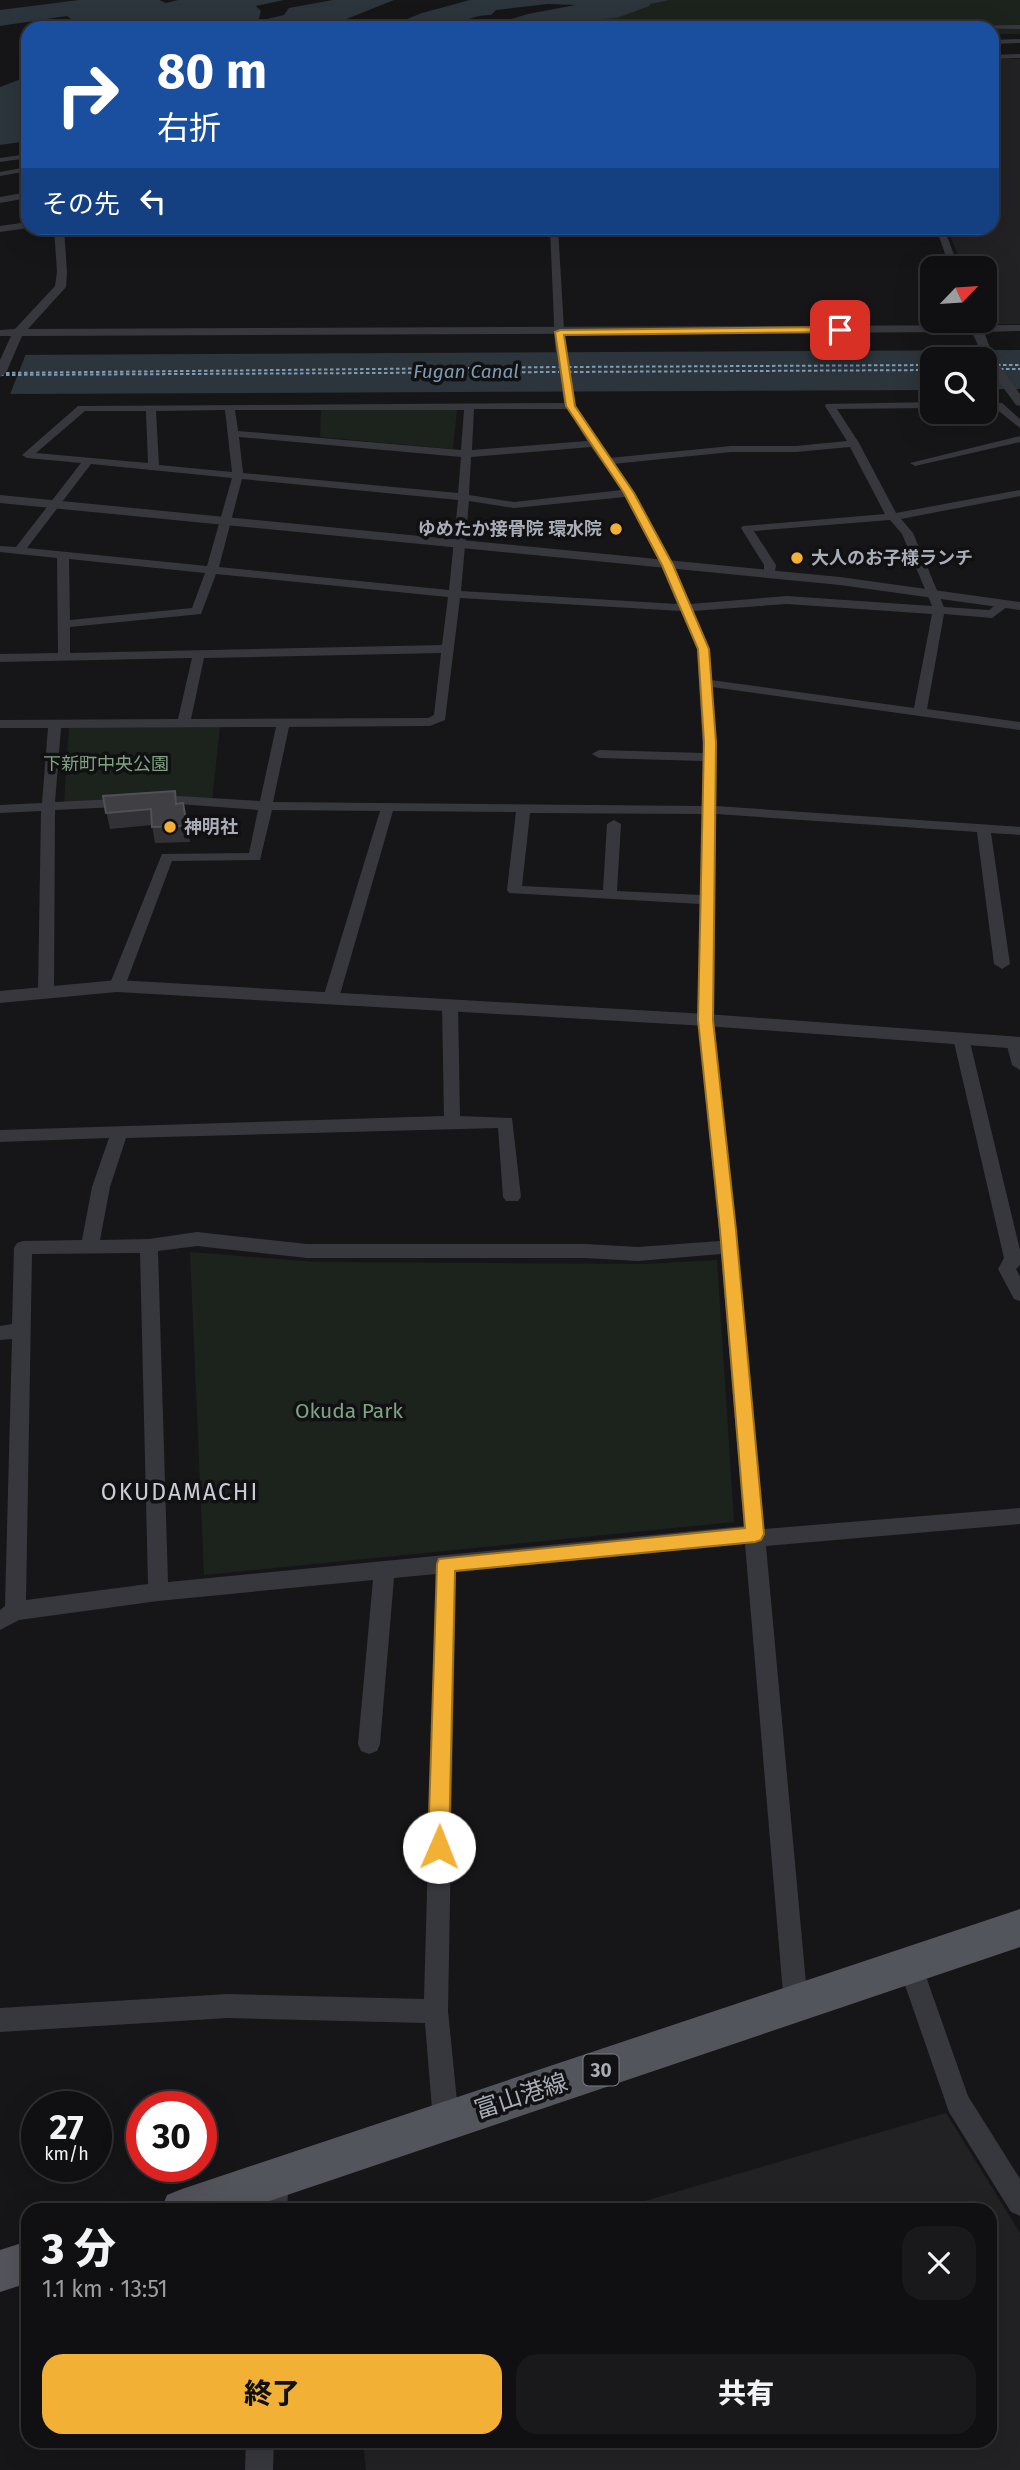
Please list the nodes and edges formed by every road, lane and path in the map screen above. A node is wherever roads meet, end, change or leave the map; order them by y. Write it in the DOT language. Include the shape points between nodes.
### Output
graph roads {
  1 [pos="999,27"];
  2 [pos="1020,27"];
  3 [pos="1020,41"];
  4 [pos="999,42"];
  5 [pos="1020,56"];
  6 [pos="999,57"];
  7 [pos="21,157"];
  8 [pos="0,160"];
  9 [pos="21,170"];
  10 [pos="0,174"];
  11 [pos="21,196"];
  12 [pos="0,200"];
  13 [pos="21,226"];
  14 [pos="0,229"];
  15 [pos="59,235"];
  16 [pos="554,235"];
  17 [pos="943,235"];
  18 [pos="950,256"];
  19 [pos="1020,328"];
  20 [pos="998,330"];
  21 [pos="0,333"];
  22 [pos="920,333"];
  23 [pos="978,333"];
  24 [pos="991,333"];
  25 [pos="1020,335"];
  26 [pos="560,339"];
  27 [pos="0,340"];
  28 [pos="14,341"];
  29 [pos="0,373"];
  30 [pos="570,402"];
  31 [pos="1020,402"];
  32 [pos="920,405"];
  33 [pos="997,405"];
  34 [pos="469,407"];
  35 [pos="151,408"];
  36 [pos="230,408"];
  37 [pos="1020,425"];
  38 [pos="235,434"];
  39 [pos="1020,439"];
  40 [pos="854,443"];
  41 [pos="594,444"];
  42 [pos="465,454"];
  43 [pos="607,461"];
  44 [pos="87,463"];
  45 [pos="915,463"];
  46 [pos="154,468"];
  47 [pos="238,475"];
  48 [pos="629,493"];
  49 [pos="1020,493"];
  50 [pos="462,497"];
  51 [pos="0,499"];
  52 [pos="54,505"];
  53 [pos="893,517"];
  54 [pos="226,522"];
  55 [pos="460,545"];
  56 [pos="0,549"];
  57 [pos="20,551"];
  58 [pos="63,555"];
  59 [pos="667,565"];
  60 [pos="212,570"];
  61 [pos="770,575"];
  62 [pos="453,594"];
  63 [pos="934,595"];
  64 [pos="1005,604"];
  65 [pos="1020,606"];
  66 [pos="687,608"];
  67 [pos="939,610"];
  68 [pos="64,624"];
  69 [pos="449,649"];
  70 [pos="199,654"];
  71 [pos="0,657"];
  72 [pos="64,657"];
  73 [pos="707,683"];
  74 [pos="920,710"];
  75 [pos="184,722"];
  76 [pos="283,723"];
  77 [pos="0,724"];
  78 [pos="55,724"];
  79 [pos="1020,726"];
  80 [pos="599,754"];
  81 [pos="710,757"];
  82 [pos="266,806"];
  83 [pos="388,806"];
  84 [pos="524,807"];
  85 [pos="48,808"];
  86 [pos="0,809"];
  87 [pos="710,810"];
  88 [pos="614,824"];
  89 [pos="983,827"];
  90 [pos="1020,831"];
  91 [pos="610,895"];
  92 [pos="707,900"];
  93 [pos="1002,964"];
  94 [pos="117,986"];
  95 [pos="46,992"];
  96 [pos="0,997"];
  97 [pos="331,998"];
  98 [pos="450,1006"];
  99 [pos="706,1020"];
  100 [pos="961,1038"];
  101 [pos="1017,1043"];
  102 [pos="1020,1065"];
  103 [pos="452,1122"];
  104 [pos="119,1133"];
  105 [pos="0,1136"];
  106 [pos="512,1197"];
  107 [pos="149,1246"];
  108 [pos="90,1247"];
  109 [pos="729,1247"];
  110 [pos="1016,1258"];
  111 [pos="1020,1294"];
  112 [pos="23,1330"];
  113 [pos="0,1332"];
  114 [pos="1020,1516"];
  115 [pos="755,1536"];
  116 [pos="446,1564"];
  117 [pos="384,1570"];
  118 [pos="158,1592"];
  119 [pos="7,1616"];
  120 [pos="369,1744"];
  121 [pos="1020,1928"];
  122 [pos="910,1965"];
  123 [pos="796,2005"];
  124 [pos="436,2011"];
  125 [pos="0,2020"];
  126 [pos="446,2122"];
  127 [pos="275,2194"];
  128 [pos="223,2203"];
  129 [pos="1020,2203"];
  130 [pos="21,2264"];
  131 [pos="0,2271"];
  132 [pos="260,2448"];
  133 [pos="259,2470"];
  1 -- 2 [label="street"];
  3 -- 4 [label="street"];
  5 -- 6 [label="street"];
  7 -- 8 [label="street"];
  9 -- 10 [label="street"];
  11 -- 12 [label="street"];
  13 -- 14 [label="street"];
  15 -- 28 [label="street" via="60,287"];
  16 -- 26 [label="street"];
  17 -- 18 [label="street"];
  19 -- 20 [label="street"];
  21 -- 28 [label="street"];
  22 -- 26 [label="street"];
  23 -- 31 [label="street" via="1004,383"];
  24 -- 25 [label="street"];
  26 -- 28 [label="street"];
  26 -- 30 [label="street"];
  27 -- 28 [label="street"];
  28 -- 29 [label="street"];
  30 -- 34 [label="street"];
  30 -- 41 [label="street"];
  32 -- 40 [label="street" via="830,406"];
  33 -- 37 [label="street"];
  34 -- 36 [label="street"];
  34 -- 42 [label="street"];
  35 -- 36 [label="street"];
  35 -- 44 [label="street" via="82,408 27,455"];
  35 -- 46 [label="street"];
  36 -- 38 [label="street"];
  38 -- 42 [label="street"];
  38 -- 47 [label="street"];
  39 -- 45 [label="street"];
  40 -- 43 [label="street"];
  40 -- 53 [label="street"];
  41 -- 42 [label="street"];
  41 -- 43 [label="street"];
  42 -- 50 [label="street"];
  43 -- 48 [label="street"];
  44 -- 46 [label="street"];
  44 -- 52 [label="street"];
  46 -- 47 [label="street"];
  47 -- 50 [label="street"];
  47 -- 54 [label="street"];
  48 -- 50 [label="street" via="514,505"];
  48 -- 59 [label="street"];
  49 -- 53 [label="street"];
  50 -- 55 [label="street"];
  51 -- 52 [label="street"];
  52 -- 54 [label="street"];
  52 -- 57 [label="street"];
  53 -- 61 [label="street" via="747,528 770,565"];
  53 -- 63 [label="street" via="907,533"];
  54 -- 55 [label="street"];
  54 -- 60 [label="street"];
  55 -- 59 [label="street"];
  55 -- 62 [label="street"];
  56 -- 57 [label="street"];
  57 -- 58 [label="street"];
  58 -- 60 [label="street"];
  58 -- 68 [label="street"];
  59 -- 61 [label="street"];
  59 -- 66 [label="street"];
  60 -- 62 [label="street"];
  60 -- 68 [label="street" via="197,611"];
  61 -- 63 [label="street"];
  62 -- 66 [label="street"];
  62 -- 69 [label="street"];
  63 -- 64 [label="street"];
  63 -- 67 [label="street"];
  64 -- 65 [label="street"];
  64 -- 67 [label="street" via="992,614"];
  66 -- 67 [label="street" via="787,600"];
  66 -- 73 [label="street" via="703,649"];
  67 -- 74 [label="street"];
  68 -- 72 [label="street"];
  69 -- 70 [label="street"];
  69 -- 76 [label="street" via="440,717 430,722"];
  70 -- 72 [label="street"];
  70 -- 75 [label="street"];
  71 -- 72 [label="street"];
  73 -- 74 [label="street"];
  73 -- 81 [label="street"];
  74 -- 79 [label="street"];
  75 -- 76 [label="street"];
  75 -- 78 [label="street"];
  76 -- 82 [label="street"];
  77 -- 78 [label="street"];
  78 -- 85 [label="street"];
  80 -- 81 [label="street"];
  81 -- 87 [label="street"];
  82 -- 83 [label="street"];
  82 -- 85 [label="street" via="178,800"];
  82 -- 94 [label="street" via="255,857 167,857"];
  83 -- 84 [label="street"];
  83 -- 97 [label="street"];
  84 -- 87 [label="street"];
  84 -- 91 [label="street" via="514,890"];
  85 -- 86 [label="street"];
  85 -- 95 [label="street"];
  87 -- 89 [label="street"];
  87 -- 92 [label="street"];
  88 -- 91 [label="street"];
  89 -- 90 [label="street"];
  89 -- 93 [label="street"];
  91 -- 92 [label="street"];
  92 -- 99 [label="street"];
  94 -- 95 [label="street"];
  94 -- 97 [label="street"];
  95 -- 96 [label="street"];
  97 -- 98 [label="street"];
  98 -- 99 [label="street"];
  98 -- 103 [label="street"];
  99 -- 100 [label="street"];
  99 -- 109 [label="street"];
  100 -- 101 [label="street"];
  100 -- 110 [label="street"];
  101 -- 102 [label="street"];
  103 -- 104 [label="street"];
  103 -- 106 [label="street" via="506,1122"];
  104 -- 105 [label="street"];
  104 -- 108 [label="street"];
  107 -- 108 [label="street"];
  107 -- 109 [label="street" via="197,1239 307,1251 638,1254"];
  107 -- 118 [label="street"];
  108 -- 112 [label="street" via="23,1248"];
  109 -- 115 [label="street"];
  110 -- 111 [label="street" via="1007,1269"];
  112 -- 113 [label="street"];
  112 -- 119 [label="street"];
  114 -- 115 [label="street"];
  115 -- 116 [label="street"];
  115 -- 123 [label="street"];
  116 -- 117 [label="street"];
  116 -- 124 [label="street"];
  117 -- 118 [label="street"];
  117 -- 120 [label="street"];
  118 -- 119 [label="street"];
  121 -- 122 [label="main road, 富山港線 / 30"];
  122 -- 123 [label="main road, 富山港線 / 30"];
  122 -- 129 [label="street" via="958,2103"];
  123 -- 126 [label="main road, 富山港線 / 30"];
  124 -- 125 [label="street" via="228,2006"];
  124 -- 126 [label="street"];
  126 -- 127 [label="main road, 富山港線 / 30"];
  127 -- 128 [label="main road, 富山港線 / 30"];
  130 -- 131 [label="main road"];
  132 -- 133 [label="street"];
}
